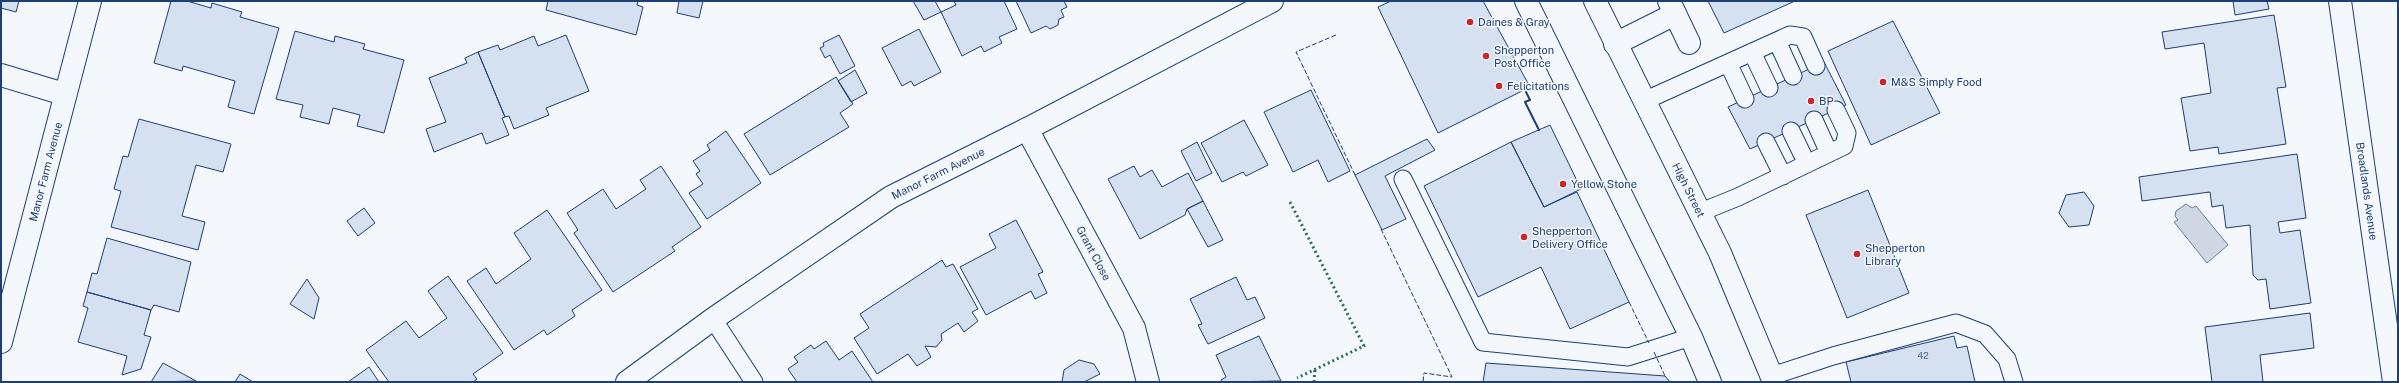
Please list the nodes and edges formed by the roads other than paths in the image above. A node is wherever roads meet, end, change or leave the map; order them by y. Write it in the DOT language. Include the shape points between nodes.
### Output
graph roads {
  1 [pos="90,1"];
  2 [pos="1526,1"];
  3 [pos="1595,1"];
  4 [pos="2340,1"];
  5 [pos="1268,2"];
  6 [pos="1672,7"];
  7 [pos="1777,41"];
  8 [pos="1689,43"];
  9 [pos="1615,44"];
  10 [pos="1752,52"];
  11 [pos="1728,63"];
  12 [pos="1816,66"];
  13 [pos="1,75"];
  14 [pos="1793,76"];
  15 [pos="1769,88"];
  16 [pos="64,94"];
  17 [pos="1745,99"];
  18 [pos="1644,101"];
  19 [pos="1836,110"];
  20 [pos="1814,120"];
  21 [pos="1027,129"];
  22 [pos="1791,131"];
  23 [pos="1766,142"];
  24 [pos="1829,153"];
  25 [pos="1807,164"];
  26 [pos="1783,176"];
  27 [pos="1403,179"];
  28 [pos="1701,212"];
  29 [pos="713,320"];
  30 [pos="1691,337"];
  31 [pos="1,342"];
  32 [pos="1773,379"];
  33 [pos="626,382"];
  34 [pos="754,382"];
  35 [pos="1148,382"];
  36 [pos="1710,382"];
  37 [pos="2014,382"];
  38 [pos="2394,382"];
  1 -- 16 [label="street, Manor Farm Avenue"];
  2 -- 30 [label="street"];
  3 -- 9 [label="street, High Street"];
  4 -- 38 [label="street, Broadlands Avenue"];
  5 -- 21 [label="street, Manor Farm Avenue"];
  6 -- 8 [label="street"];
  6 -- 9 [label="street"];
  7 -- 10 [label="lane"];
  7 -- 12 [label="lane" via="1790,35 1803,37"];
  7 -- 14 [label="lane"];
  9 -- 18 [label="street, High Street"];
  10 -- 11 [label="lane"];
  10 -- 15 [label="lane"];
  11 -- 17 [label="lane"];
  11 -- 18 [label="lane"];
  13 -- 16 [label="street"];
  16 -- 31 [label="street, Manor Farm Avenue"];
  18 -- 28 [label="street, High Street"];
  19 -- 24 [label="lane" via="1847,133 1844,146"];
  20 -- 24 [label="lane"];
  21 -- 29 [label="street, Manor Farm Avenue" via="891,197"];
  21 -- 35 [label="street, Grant Close" via="1134,328"];
  22 -- 25 [label="lane"];
  23 -- 26 [label="lane"];
  24 -- 25 [label="lane"];
  25 -- 26 [label="lane"];
  26 -- 28 [label="lane"];
  27 -- 30 [label="lane" via="1483,342 1628,357"];
  28 -- 32 [label="street, High Street"];
  29 -- 33 [label="street, Manor Farm Avenue"];
  29 -- 34 [label="lane"];
  30 -- 36 [label="street"];
  32 -- 37 [label="lane" via="1833,356 1956,323 1985,334 2007,359"];
}
